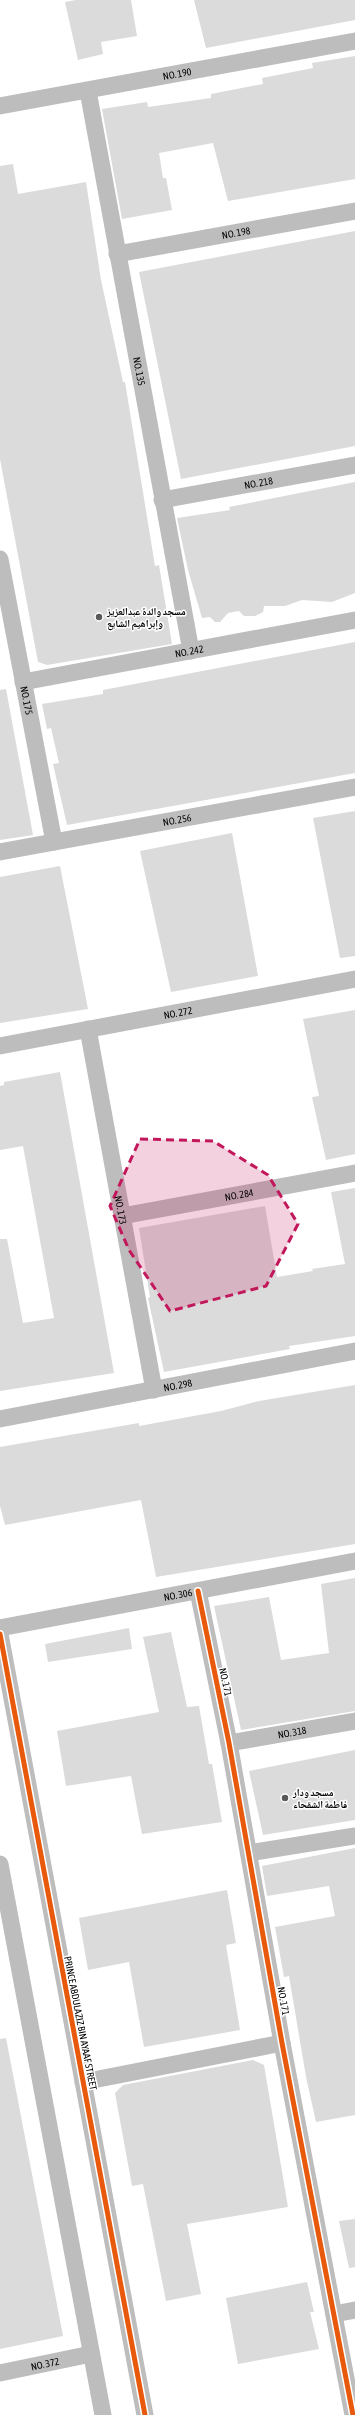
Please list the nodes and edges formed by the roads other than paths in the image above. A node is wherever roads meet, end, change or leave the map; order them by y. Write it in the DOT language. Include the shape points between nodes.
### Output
graph roads {
  1 [pos="355,41"];
  2 [pos="88,91"];
  3 [pos="0,106"];
  4 [pos="355,211"];
  5 [pos="117,254"];
  6 [pos="355,465"];
  7 [pos="162,500"];
  8 [pos="0,559"];
  9 [pos="355,620"];
  10 [pos="191,651"];
  11 [pos="23,682"];
  12 [pos="355,787"];
  13 [pos="54,842"];
  14 [pos="0,852"];
  15 [pos="355,979"];
  16 [pos="88,1029"];
  17 [pos="0,1046"];
  18 [pos="355,1173"];
  19 [pos="122,1216"];
  20 [pos="355,1351"];
  21 [pos="154,1390"];
  22 [pos="0,1419"];
  23 [pos="355,1561"];
  24 [pos="198,1591"];
  25 [pos="0,1628"];
  26 [pos="0,1634"];
  27 [pos="355,1721"];
  28 [pos="229,1743"];
  29 [pos="355,1836"];
  30 [pos="249,1853"];
  31 [pos="0,1864"];
  32 [pos="282,2044"];
  33 [pos="83,2082"];
  34 [pos="355,2310"];
  35 [pos="334,2314"];
  36 [pos="91,2354"];
  37 [pos="0,2373"];
  38 [pos="103,2415"];
  39 [pos="145,2415"];
  40 [pos="353,2415"];
  1 -- 2 [label="street, NO. 190"];
  2 -- 3 [label="street, NO. 190"];
  2 -- 5 [label="street, NO. 135"];
  4 -- 5 [label="street, NO. 198"];
  5 -- 7 [label="street, NO. 135"];
  6 -- 7 [label="street, NO. 218"];
  7 -- 10 [label="street, NO. 135"];
  8 -- 11 [label="street, NO. 175"];
  9 -- 10 [label="street, NO. 242"];
  10 -- 11 [label="street, NO. 242"];
  11 -- 13 [label="street, NO. 175"];
  12 -- 13 [label="street, NO. 256"];
  13 -- 14 [label="street, NO. 256"];
  15 -- 16 [label="street, NO. 272"];
  16 -- 17 [label="street, NO. 272"];
  16 -- 19 [label="street, NO. 173"];
  18 -- 19 [label="street, NO. 284"];
  19 -- 21 [label="street, NO. 173"];
  20 -- 21 [label="street, NO. 298"];
  21 -- 22 [label="street, NO. 298"];
  23 -- 24 [label="street, NO. 306"];
  24 -- 25 [label="street, NO. 306"];
  24 -- 28 [label="street, NO. 171"];
  26 -- 33 [label="street, PRINCE ABDULAZIZ BIN AYAAF STREET"];
  27 -- 28 [label="street, NO. 318"];
  28 -- 30 [label="street, NO. 171"];
  29 -- 30 [label="street"];
  30 -- 32 [label="street, NO. 171"];
  31 -- 36 [label="street"];
  32 -- 33 [label="street"];
  32 -- 35 [label="street, NO. 171"];
  33 -- 39 [label="street, PRINCE ABDULAZIZ BIN AYAAF STREET"];
  34 -- 35 [label="street"];
  35 -- 40 [label="street, NO. 171"];
  36 -- 37 [label="street, NO. 372"];
  36 -- 38 [label="street"];
}
